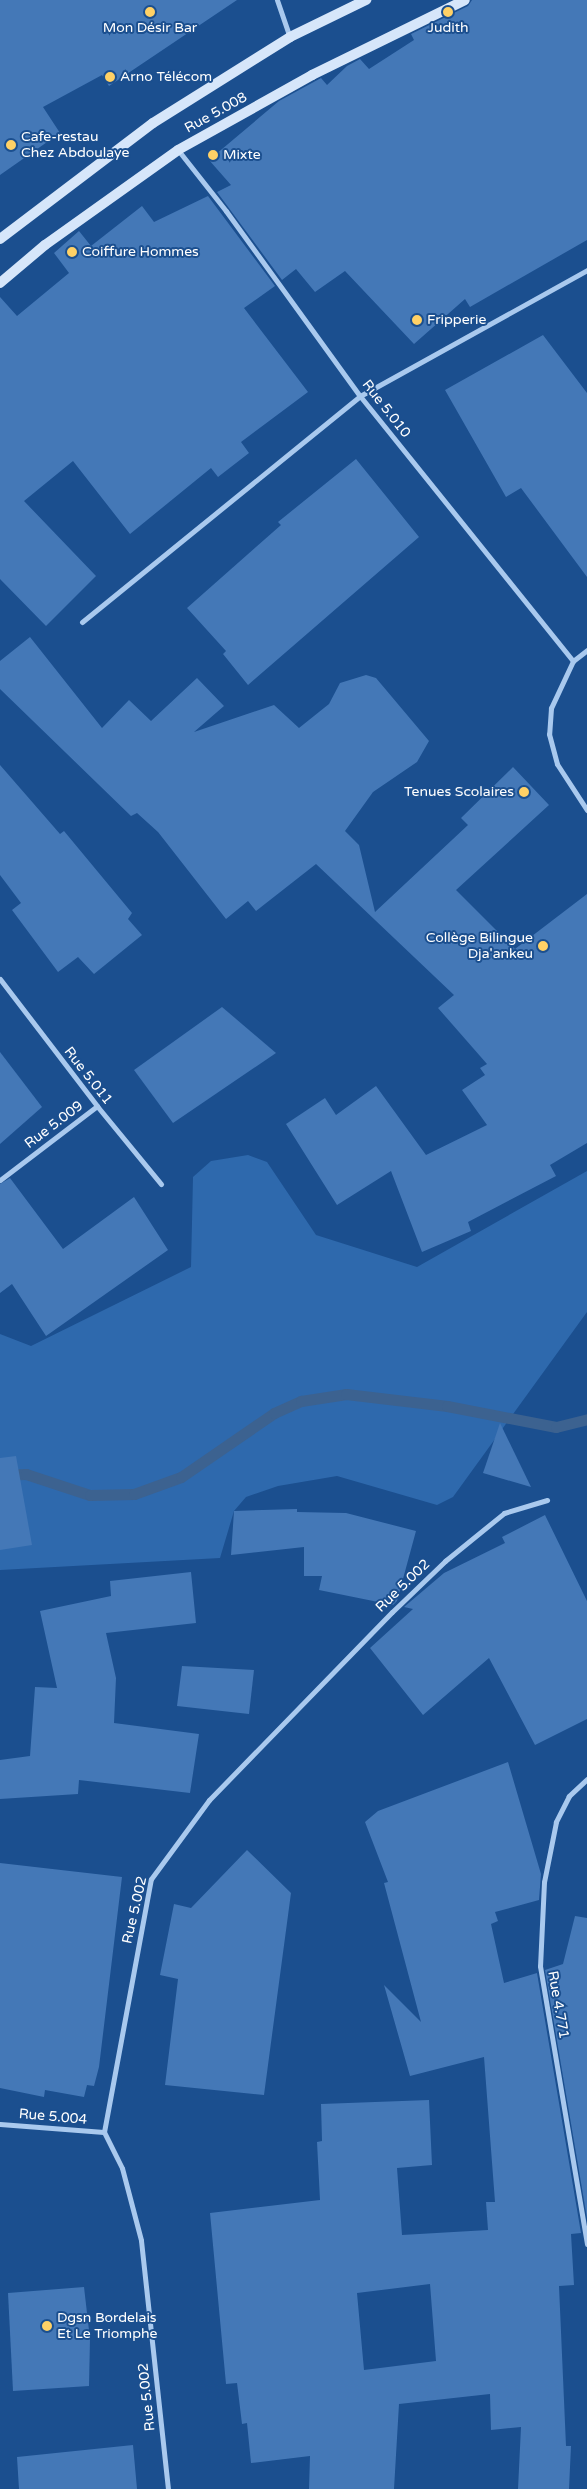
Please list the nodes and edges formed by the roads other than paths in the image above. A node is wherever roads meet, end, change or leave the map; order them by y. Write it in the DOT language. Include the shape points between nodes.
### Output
graph roads {
  1 [pos="277,0"];
  2 [pos="366,0"];
  3 [pos="465,0"];
  4 [pos="290,37"];
  5 [pos="178,150"];
  6 [pos="0,239"];
  7 [pos="587,270"];
  8 [pos="0,283"];
  9 [pos="360,396"];
  10 [pos="82,622"];
  11 [pos="587,650"];
  12 [pos="573,661"];
  13 [pos="587,810"];
  14 [pos="0,979"];
  15 [pos="97,1106"];
  16 [pos="0,1180"];
  17 [pos="161,1184"];
  18 [pos="547,1500"];
  19 [pos="587,1779"];
  20 [pos="0,2124"];
  21 [pos="104,2132"];
  22 [pos="587,2244"];
  23 [pos="168,2489"];
  1 -- 4 [label="street"];
  2 -- 4 [label="main road, Rue 5.008"];
  3 -- 5 [label="main road, Rue 5.008" via="312,75"];
  4 -- 6 [label="main road, Rue 5.008" via="153,123"];
  5 -- 8 [label="main road, Rue 5.008" via="45,245"];
  5 -- 9 [label="street, Rue 5.010"];
  7 -- 9 [label="street"];
  9 -- 10 [label="street"];
  9 -- 12 [label="street, Rue 5.010"];
  11 -- 12 [label="street"];
  12 -- 13 [label="street" via="551,708 548,734 558,764"];
  14 -- 15 [label="street, Rue 5.011"];
  15 -- 16 [label="street, Rue 5.009"];
  15 -- 17 [label="street, Rue 5.011"];
  18 -- 21 [label="street, Rue 5.002" via="504,1513 392,1612 209,1800 151,1879"];
  19 -- 22 [label="street, Rue 4.771" via="569,1796 556,1822 544,1882 540,1966"];
  20 -- 21 [label="street, Rue 5.004"];
  21 -- 23 [label="street, Rue 5.002" via="122,2168 141,2240"];
}
